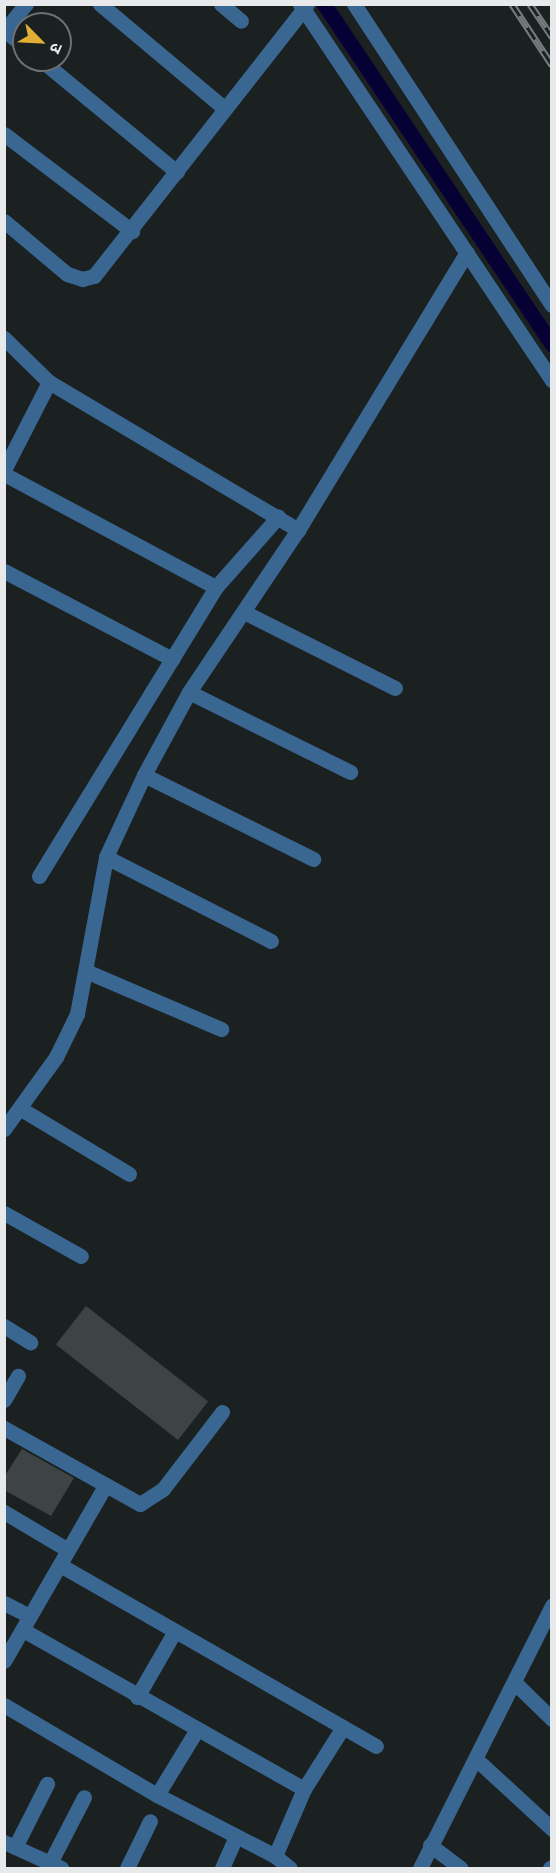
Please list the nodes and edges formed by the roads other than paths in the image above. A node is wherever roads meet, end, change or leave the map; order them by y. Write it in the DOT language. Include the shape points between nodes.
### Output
graph roads {
  1 [pos="26,4"];
  2 [pos="100,4"];
  3 [pos="354,4"];
  4 [pos="222,5"];
  5 [pos="303,6"];
  6 [pos="241,21"];
  7 [pos="5,30"];
  8 [pos="56,72"];
  9 [pos="225,109"];
  10 [pos="4,134"];
  11 [pos="177,172"];
  12 [pos="4,221"];
  13 [pos="132,231"];
  14 [pos="466,252"];
  15 [pos="552,305"];
  16 [pos="4,338"];
  17 [pos="552,380"];
  18 [pos="49,382"];
  19 [pos="4,472"];
  20 [pos="288,523"];
  21 [pos="4,571"];
  22 [pos="216,587"];
  23 [pos="244,612"];
  24 [pos="172,659"];
  25 [pos="395,688"];
  26 [pos="189,692"];
  27 [pos="350,772"];
  28 [pos="144,775"];
  29 [pos="106,857"];
  30 [pos="313,859"];
  31 [pos="39,876"];
  32 [pos="271,941"];
  33 [pos="88,972"];
  34 [pos="221,1029"];
  35 [pos="21,1109"];
  36 [pos="4,1129"];
  37 [pos="129,1174"];
  38 [pos="4,1213"];
  39 [pos="81,1256"];
  40 [pos="4,1326"];
  41 [pos="30,1342"];
  42 [pos="18,1376"];
  43 [pos="4,1400"];
  44 [pos="222,1412"];
  45 [pos="4,1428"];
  46 [pos="105,1486"];
  47 [pos="4,1512"];
  48 [pos="68,1550"];
  49 [pos="60,1565"];
  50 [pos="4,1603"];
  51 [pos="552,1605"];
  52 [pos="27,1623"];
  53 [pos="175,1631"];
  54 [pos="4,1661"];
  55 [pos="515,1683"];
  56 [pos="137,1696"];
  57 [pos="4,1706"];
  58 [pos="552,1719"];
  59 [pos="343,1726"];
  60 [pos="196,1731"];
  61 [pos="376,1746"];
  62 [pos="477,1760"];
  63 [pos="47,1784"];
  64 [pos="304,1789"];
  65 [pos="157,1795"];
  66 [pos="84,1797"];
  67 [pos="150,1821"];
  68 [pos="552,1829"];
  69 [pos="236,1836"];
  70 [pos="10,1844"];
  71 [pos="430,1845"];
  72 [pos="275,1856"];
  73 [pos="55,1866"];
  74 [pos="128,1869"];
  75 [pos="222,1869"];
  76 [pos="290,1869"];
  77 [pos="420,1869"];
  78 [pos="460,1869"];
  1 -- 7 [label="street"];
  2 -- 9 [label="street"];
  3 -- 15 [label="street"];
  4 -- 6 [label="street"];
  5 -- 9 [label="street"];
  5 -- 14 [label="street"];
  8 -- 11 [label="street"];
  9 -- 11 [label="street"];
  10 -- 13 [label="street"];
  11 -- 13 [label="street"];
  12 -- 13 [label="street" via="68,274 82,279 103,268"];
  14 -- 17 [label="street"];
  14 -- 20 [label="street"];
  16 -- 18 [label="street"];
  18 -- 19 [label="street"];
  18 -- 20 [label="street"];
  19 -- 22 [label="street"];
  20 -- 22 [label="street"];
  20 -- 23 [label="street"];
  21 -- 24 [label="street"];
  22 -- 24 [label="street"];
  23 -- 25 [label="street"];
  23 -- 26 [label="street"];
  24 -- 31 [label="street"];
  26 -- 27 [label="street"];
  26 -- 28 [label="street"];
  28 -- 29 [label="street"];
  28 -- 30 [label="street"];
  29 -- 32 [label="street"];
  29 -- 33 [label="street"];
  33 -- 34 [label="street"];
  33 -- 35 [label="street" via="77,1014"];
  35 -- 36 [label="street"];
  35 -- 37 [label="street"];
  38 -- 39 [label="street"];
  40 -- 41 [label="street"];
  42 -- 43 [label="street"];
  44 -- 46 [label="street" via="151,1501 140,1504"];
  45 -- 46 [label="street"];
  46 -- 48 [label="street"];
  47 -- 48 [label="street"];
  48 -- 49 [label="street"];
  49 -- 52 [label="street"];
  49 -- 53 [label="street"];
  50 -- 52 [label="street"];
  51 -- 55 [label="street"];
  52 -- 54 [label="street"];
  52 -- 56 [label="street"];
  53 -- 56 [label="street"];
  53 -- 59 [label="street"];
  55 -- 58 [label="street"];
  55 -- 62 [label="street"];
  56 -- 60 [label="street"];
  57 -- 65 [label="street"];
  59 -- 61 [label="street"];
  59 -- 64 [label="street"];
  60 -- 64 [label="street"];
  60 -- 65 [label="street"];
  62 -- 68 [label="street"];
  62 -- 71 [label="street"];
  63 -- 70 [label="street"];
  64 -- 72 [label="street"];
  65 -- 69 [label="street"];
  66 -- 73 [label="street"];
  67 -- 74 [label="street"];
  69 -- 72 [label="street"];
  69 -- 75 [label="street"];
  70 -- 73 [label="street"];
  71 -- 77 [label="street"];
  71 -- 78 [label="street"];
  72 -- 76 [label="street"];
}
